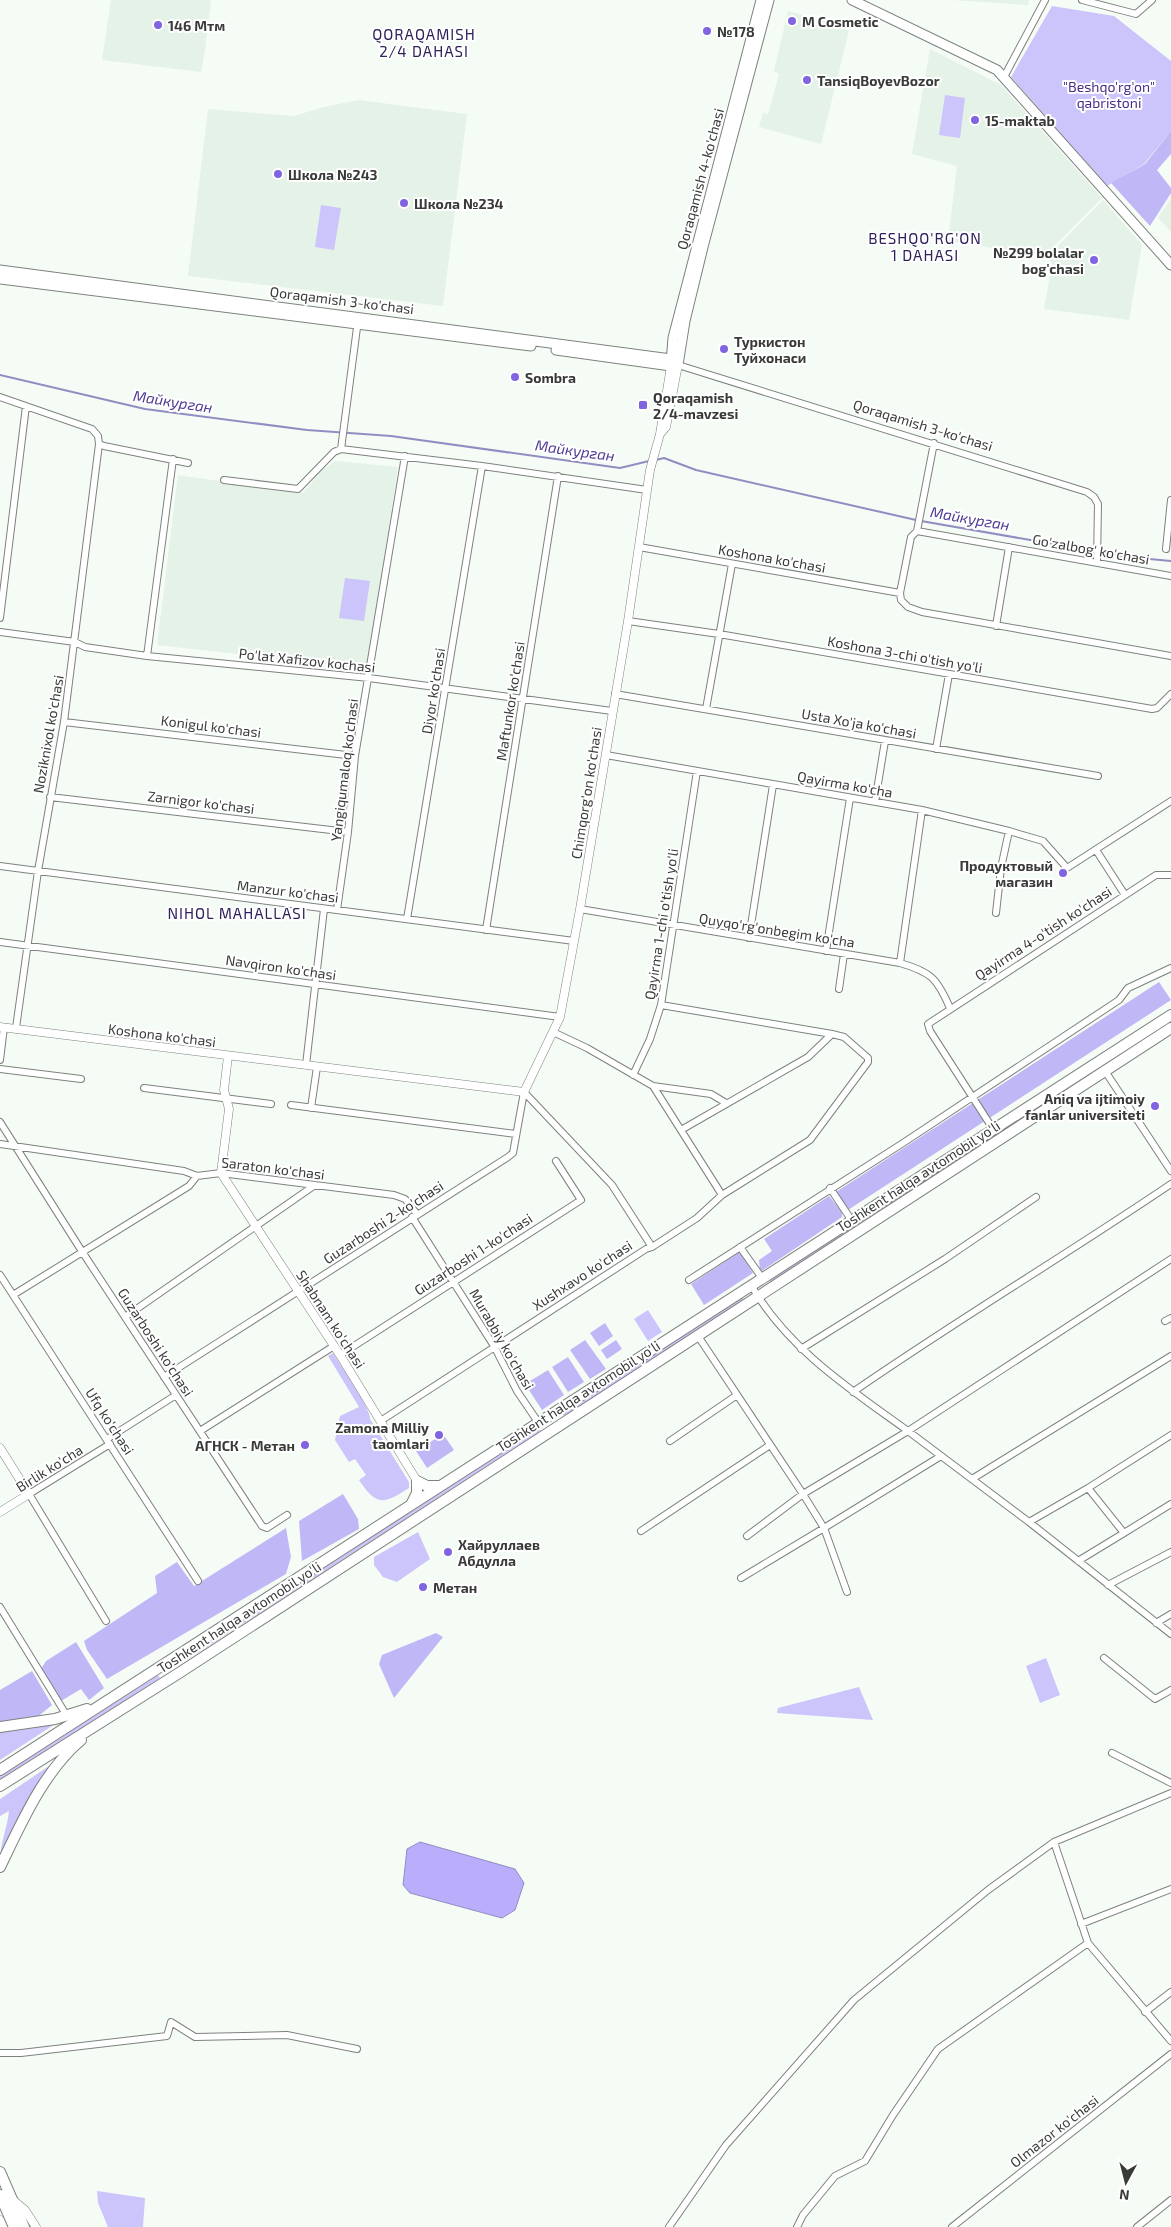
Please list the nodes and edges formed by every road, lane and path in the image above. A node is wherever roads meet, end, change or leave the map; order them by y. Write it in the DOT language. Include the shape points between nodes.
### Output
graph roads {
  1 [pos="761,0"];
  2 [pos="771,0"];
  3 [pos="852,0"];
  4 [pos="1045,0"];
  5 [pos="1082,0"];
  6 [pos="1152,0"];
  7 [pos="758,24"];
  8 [pos="1004,77"];
  9 [pos="1171,264"];
  10 [pos="0,270"];
  11 [pos="0,279"];
  12 [pos="358,320"];
  13 [pos="673,363"];
  14 [pos="0,397"];
  15 [pos="26,406"];
  16 [pos="934,442"];
  17 [pos="99,444"];
  18 [pos="341,449"];
  19 [pos="405,456"];
  20 [pos="173,460"];
  21 [pos="188,463"];
  22 [pos="482,466"];
  23 [pos="558,476"];
  24 [pos="224,480"];
  25 [pos="647,490"];
  26 [pos="1171,500"];
  27 [pos="917,530"];
  28 [pos="639,547"];
  29 [pos="1009,547"];
  30 [pos="1166,549"];
  31 [pos="1097,562"];
  32 [pos="732,564"];
  33 [pos="1171,576"];
  34 [pos="900,594"];
  35 [pos="0,618"];
  36 [pos="628,621"];
  37 [pos="996,626"];
  38 [pos="0,632"];
  39 [pos="719,634"];
  40 [pos="75,642"];
  41 [pos="148,656"];
  42 [pos="1171,656"];
  43 [pos="949,674"];
  44 [pos="369,678"];
  45 [pos="446,689"];
  46 [pos="615,694"];
  47 [pos="1171,694"];
  48 [pos="524,699"];
  49 [pos="706,709"];
  50 [pos="612,711"];
  51 [pos="64,722"];
  52 [pos="885,741"];
  53 [pos="936,749"];
  54 [pos="606,755"];
  55 [pos="355,756"];
  56 [pos="697,771"];
  57 [pos="1098,776"];
  58 [pos="773,784"];
  59 [pos="50,797"];
  60 [pos="850,798"];
  61 [pos="1171,801"];
  62 [pos="875,802"];
  63 [pos="922,810"];
  64 [pos="1009,831"];
  65 [pos="348,832"];
  66 [pos="1096,850"];
  67 [pos="0,866"];
  68 [pos="38,871"];
  69 [pos="1171,876"];
  70 [pos="1125,896"];
  71 [pos="324,909"];
  72 [pos="580,909"];
  73 [pos="337,910"];
  74 [pos="996,913"];
  75 [pos="407,920"];
  76 [pos="674,926"];
  77 [pos="486,930"];
  78 [pos="749,938"];
  79 [pos="574,941"];
  80 [pos="0,942"];
  81 [pos="28,946"];
  82 [pos="826,951"];
  83 [pos="844,954"];
  84 [pos="900,963"];
  85 [pos="1171,968"];
  86 [pos="315,984"];
  87 [pos="839,989"];
  88 [pos="661,1005"];
  89 [pos="950,1008"];
  90 [pos="1171,1014"];
  91 [pos="560,1017"];
  92 [pos="2,1027"];
  93 [pos="16,1028"];
  94 [pos="1171,1028"];
  95 [pos="553,1032"];
  96 [pos="832,1034"];
  97 [pos="228,1056"];
  98 [pos="0,1060"];
  99 [pos="306,1066"];
  100 [pos="317,1067"];
  101 [pos="0,1069"];
  102 [pos="1105,1071"];
  103 [pos="633,1075"];
  104 [pos="81,1079"];
  105 [pos="653,1086"];
  106 [pos="144,1088"];
  107 [pos="524,1092"];
  108 [pos="226,1098"];
  109 [pos="970,1098"];
  110 [pos="726,1103"];
  111 [pos="271,1104"];
  112 [pos="291,1105"];
  113 [pos="312,1108"];
  114 [pos="0,1122"];
  115 [pos="681,1130"];
  116 [pos="993,1130"];
  117 [pos="516,1134"];
  118 [pos="0,1144"];
  119 [pos="15,1145"];
  120 [pos="556,1161"];
  121 [pos="1171,1171"];
  122 [pos="221,1173"];
  123 [pos="197,1176"];
  124 [pos="1171,1184"];
  125 [pos="315,1186"];
  126 [pos="830,1188"];
  127 [pos="722,1195"];
  128 [pos="1036,1197"];
  129 [pos="415,1216"];
  130 [pos="852,1221"];
  131 [pos="256,1228"];
  132 [pos="652,1247"];
  133 [pos="740,1247"];
  134 [pos="83,1253"];
  135 [pos="1171,1259"];
  136 [pos="0,1275"];
  137 [pos="762,1278"];
  138 [pos="688,1280"];
  139 [pos="454,1281"];
  140 [pos="752,1285"];
  141 [pos="298,1291"];
  142 [pos="12,1295"];
  143 [pos="758,1296"];
  144 [pos="125,1317"];
  145 [pos="698,1336"];
  146 [pos="334,1346"];
  147 [pos="494,1346"];
  148 [pos="801,1349"];
  149 [pos="340,1355"];
  150 [pos="1171,1356"];
  151 [pos="164,1377"];
  152 [pos="853,1392"];
  153 [pos="176,1395"];
  154 [pos="737,1395"];
  155 [pos="382,1420"];
  156 [pos="542,1420"];
  157 [pos="553,1428"];
  158 [pos="200,1431"];
  159 [pos="908,1431"];
  160 [pos="1171,1435"];
  161 [pos="108,1441"];
  162 [pos="670,1441"];
  163 [pos="770,1445"];
  164 [pos="0,1448"];
  165 [pos="941,1456"];
  166 [pos="972,1479"];
  167 [pos="417,1481"];
  168 [pos="440,1486"];
  169 [pos="1088,1488"];
  170 [pos="29,1494"];
  171 [pos="803,1494"];
  172 [pos="411,1504"];
  173 [pos="1171,1504"];
  174 [pos="0,1512"];
  175 [pos="286,1515"];
  176 [pos="1029,1522"];
  177 [pos="824,1528"];
  178 [pos="641,1531"];
  179 [pos="1124,1533"];
  180 [pos="746,1536"];
  181 [pos="1171,1552"];
  182 [pos="1078,1561"];
  183 [pos="741,1578"];
  184 [pos="198,1581"];
  185 [pos="1108,1585"];
  186 [pos="847,1592"];
  187 [pos="0,1607"];
  188 [pos="1171,1614"];
  189 [pos="106,1621"];
  190 [pos="1156,1623"];
  191 [pos="1171,1634"];
  192 [pos="1104,1658"];
  193 [pos="170,1659"];
  194 [pos="179,1673"];
  195 [pos="1171,1690"];
  196 [pos="102,1704"];
  197 [pos="67,1716"];
  198 [pos="105,1720"];
  199 [pos="0,1727"];
  200 [pos="1112,1753"];
  201 [pos="0,1770"];
  202 [pos="1171,1783"];
  203 [pos="0,1786"];
  204 [pos="1171,1793"];
  205 [pos="1054,1842"];
  206 [pos="0,1867"];
  207 [pos="1171,1889"];
  208 [pos="1081,1924"];
  209 [pos="1088,1943"];
  210 [pos="1171,1992"];
  211 [pos="1145,2012"];
  212 [pos="1171,2041"];
  213 [pos="357,2049"];
  214 [pos="0,2053"];
  215 [pos="1171,2054"];
  216 [pos="0,2172"];
  217 [pos="0,2195"];
  218 [pos="12,2199"];
  219 [pos="1171,2200"];
  220 [pos="0,2220"];
  221 [pos="1140,2226"];
  222 [pos="3,2227"];
  223 [pos="14,2227"];
  224 [pos="24,2227"];
  225 [pos="36,2227"];
  226 [pos="668,2227"];
  227 [pos="797,2227"];
  228 [pos="952,2227"];
  1 -- 7 [label="main road, Qoraqamish 4-ko'chasi"];
  2 -- 7 [label="main road, Qoraqamish 4-ko'chasi"];
  3 -- 8 [label="main road" via="997,70"];
  4 -- 8 [label="street"];
  5 -- 6 [label="street" via="1136,14"];
  7 -- 13 [label="main road, Qoraqamish 4-ko'chasi" via="675,328"];
  8 -- 9 [label="main road"];
  10 -- 12 [label="main road, Qoraqamish 3-ko'chasi"];
  11 -- 12 [label="main road, Qoraqamish 3-ko'chasi"];
  12 -- 13 [label="main road, Qoraqamish 3-ko'chasi"];
  12 -- 18 [label="street"];
  13 -- 16 [label="street, Qoraqamish 3-ko'chasi"];
  13 -- 25 [label="street, Chimqorg'on ko'chasi"];
  14 -- 15 [label="street"];
  15 -- 17 [label="street" via="92,429"];
  15 -- 35 [label="street"];
  16 -- 27 [label="street"];
  16 -- 31 [label="street, Qoraqamish 3-ko'chasi" via="1094,497 1098,504"];
  17 -- 20 [label="street"];
  17 -- 40 [label="street, Noziknixol ko'chasi"];
  18 -- 19 [label="street"];
  18 -- 24 [label="street" via="334,452 298,489"];
  19 -- 22 [label="street"];
  19 -- 44 [label="street, Yangiqumaloq ko'chasi"];
  20 -- 21 [label="street"];
  20 -- 41 [label="street"];
  22 -- 23 [label="street"];
  22 -- 45 [label="street, Diyor ko'chasi"];
  23 -- 25 [label="street"];
  23 -- 48 [label="street, Maftunkor ko'chasi"];
  25 -- 28 [label="street, Chimqorg'on ko'chasi"];
  26 -- 30 [label="street"];
  27 -- 29 [label="street, Go'zalbog' ko'chasi"];
  27 -- 34 [label="street" via="911,537"];
  28 -- 32 [label="street, Koshona ko'chasi"];
  28 -- 36 [label="street, Chimqorg'on ko'chasi"];
  29 -- 31 [label="street, Go'zalbog' ko'chasi"];
  29 -- 37 [label="street"];
  31 -- 33 [label="street, Go'zalbog' ko'chasi"];
  32 -- 34 [label="street, Koshona ko'chasi"];
  32 -- 39 [label="street"];
  34 -- 37 [label="street" via="913,610"];
  36 -- 39 [label="street, Koshona 3-chi o'tish yo'li"];
  36 -- 46 [label="street, Chimqorg'on ko'chasi"];
  37 -- 42 [label="street"];
  38 -- 40 [label="street, Po'lat Xafizov kochasi"];
  39 -- 43 [label="street, Koshona 3-chi o'tish yo'li"];
  39 -- 49 [label="street"];
  40 -- 41 [label="street, Po'lat Xafizov kochasi" via="85,647"];
  40 -- 51 [label="street, Noziknixol ko'chasi"];
  41 -- 44 [label="street, Po'lat Xafizov kochasi"];
  43 -- 47 [label="street, Koshona 3-chi o'tish yo'li" via="1152,709"];
  43 -- 53 [label="street"];
  44 -- 45 [label="street, Po'lat Xafizov kochasi"];
  44 -- 55 [label="street, Yangiqumaloq ko'chasi"];
  45 -- 48 [label="street, Po'lat Xafizov kochasi"];
  45 -- 75 [label="street, Diyor ko'chasi"];
  46 -- 49 [label="street, Usta Xo'ja ko'chasi"];
  46 -- 50 [label="street, Chimqorg'on ko'chasi"];
  48 -- 50 [label="street, Po'lat Xafizov kochasi"];
  48 -- 77 [label="street, Maftunkor ko'chasi"];
  49 -- 52 [label="street, Usta Xo'ja ko'chasi"];
  50 -- 54 [label="street, Chimqorg'on ko'chasi"];
  51 -- 55 [label="street, Konigul ko'chasi"];
  51 -- 59 [label="street, Noziknixol ko'chasi"];
  52 -- 53 [label="street, Usta Xo'ja ko'chasi"];
  52 -- 62 [label="street"];
  53 -- 57 [label="street, Usta Xo'ja ko'chasi"];
  54 -- 56 [label="street, Qayirma ko'cha"];
  54 -- 72 [label="street, Chimqorg'on ko'chasi"];
  55 -- 65 [label="street, Yangiqumaloq ko'chasi"];
  56 -- 58 [label="street, Qayirma ko'cha"];
  56 -- 76 [label="street, Qayirma 1-chi o'tish yo'li"];
  58 -- 60 [label="street, Qayirma ko'cha"];
  58 -- 78 [label="street"];
  59 -- 65 [label="street, Zarnigor ko'chasi"];
  59 -- 68 [label="street, Noziknixol ko'chasi"];
  60 -- 62 [label="street, Qayirma ko'cha"];
  60 -- 82 [label="street"];
  61 -- 66 [label="street"];
  62 -- 63 [label="street, Qayirma ko'cha"];
  63 -- 64 [label="street, Qayirma ko'cha"];
  63 -- 84 [label="street"];
  64 -- 66 [label="street, Qayirma ko'cha" via="1043,840 1067,868"];
  64 -- 74 [label="street"];
  65 -- 73 [label="street, Yangiqumaloq ko'chasi"];
  66 -- 70 [label="street"];
  67 -- 68 [label="street, Manzur ko'chasi"];
  68 -- 71 [label="street, Manzur ko'chasi"];
  68 -- 81 [label="street, Noziknixol ko'chasi"];
  69 -- 70 [label="street, Qayirma 4-o'tish ko'chasi" via="1156,875"];
  70 -- 89 [label="street, Qayirma 4-o'tish ko'chasi"];
  71 -- 73 [label="street, Manzur ko'chasi"];
  71 -- 86 [label="street"];
  72 -- 76 [label="street, Quyqo'rg'onbegim ko'cha"];
  72 -- 79 [label="street, Chimqorg'on ko'chasi"];
  73 -- 75 [label="street, Manzur ko'chasi"];
  75 -- 77 [label="street, Manzur ko'chasi"];
  76 -- 78 [label="street, Quyqo'rg'onbegim ko'cha"];
  76 -- 88 [label="street, Qayirma 1-chi o'tish yo'li"];
  77 -- 79 [label="street, Manzur ko'chasi"];
  78 -- 82 [label="street, Quyqo'rg'onbegim ko'cha"];
  79 -- 91 [label="street, Chimqorg'on ko'chasi"];
  80 -- 81 [label="street, Navqiron ko'chasi"];
  81 -- 86 [label="street, Navqiron ko'chasi"];
  81 -- 93 [label="street, Noziknixol ko'chasi"];
  82 -- 83 [label="street, Quyqo'rg'onbegim ko'cha"];
  83 -- 84 [label="street, Quyqo'rg'onbegim ko'cha"];
  83 -- 87 [label="street"];
  84 -- 89 [label="street, Quyqo'rg'onbegim ko'cha" via="932,976"];
  85 -- 109 [label="street" via="1128,988 1119,1000"];
  86 -- 91 [label="street, Navqiron ko'chasi"];
  86 -- 99 [label="street"];
  88 -- 96 [label="street"];
  88 -- 103 [label="street, Qayirma 1-chi o'tish yo'li"];
  89 -- 109 [label="street, Qayirma 4-o'tish ko'chasi" via="928,1024"];
  90 -- 116 [label="main road, Toshkent halqa avtomobil yo'li"];
  91 -- 95 [label="street, Chimqorg'on ko'chasi"];
  92 -- 93 [label="street, Koshona ko'chasi"];
  92 -- 98 [label="street, Koshona ko'chasi"];
  93 -- 97 [label="street, Koshona ko'chasi"];
  94 -- 102 [label="main road, Toshkent halqa avtomobil yo'li"];
  95 -- 103 [label="street"];
  95 -- 107 [label="street, Chimqorg'on ko'chasi"];
  96 -- 110 [label="street" via="808,1057"];
  96 -- 127 [label="street" via="844,1038 868,1058 868,1062 810,1140"];
  97 -- 99 [label="street, Koshona ko'chasi"];
  97 -- 108 [label="street"];
  99 -- 100 [label="street, Koshona ko'chasi"];
  100 -- 107 [label="street, Koshona ko'chasi"];
  100 -- 113 [label="street"];
  101 -- 104 [label="street"];
  102 -- 121 [label="street"];
  102 -- 143 [label="main road, Toshkent halqa avtomobil yo'li"];
  103 -- 105 [label="street"];
  105 -- 110 [label="street" via="711,1094"];
  105 -- 115 [label="street"];
  106 -- 108 [label="street"];
  107 -- 117 [label="street, Guzarboshi 2-ko'chasi"];
  107 -- 132 [label="street, Xushxavo ko'chasi" via="612,1185"];
  108 -- 111 [label="street"];
  108 -- 122 [label="street" via="228,1109"];
  109 -- 116 [label="street"];
  109 -- 126 [label="street"];
  110 -- 115 [label="street"];
  112 -- 113 [label="street"];
  113 -- 117 [label="street"];
  114 -- 119 [label="street"];
  115 -- 127 [label="street"];
  116 -- 130 [label="main road, Toshkent halqa avtomobil yo'li"];
  117 -- 129 [label="street, Guzarboshi 2-ko'chasi" via="513,1153"];
  118 -- 119 [label="street, Saraton ko'chasi"];
  119 -- 123 [label="street, Saraton ko'chasi" via="184,1171"];
  119 -- 134 [label="street, Guzarboshi ko'chasi"];
  120 -- 139 [label="street, Guzarboshi 1-ko'chasi" via="581,1200"];
  122 -- 123 [label="street, Saraton ko'chasi"];
  122 -- 125 [label="street, Saraton ko'chasi"];
  122 -- 131 [label="street, Shabnam ko'chasi"];
  123 -- 134 [label="street" via="189,1186"];
  124 -- 152 [label="street"];
  125 -- 129 [label="street, Saraton ko'chasi" via="402,1197"];
  125 -- 131 [label="street"];
  126 -- 130 [label="street"];
  126 -- 133 [label="street"];
  127 -- 132 [label="street" via="697,1218"];
  128 -- 148 [label="street" via="945,1259"];
  129 -- 139 [label="street, Murabbiy ko'chasi"];
  129 -- 141 [label="street, Guzarboshi 2-ko'chasi"];
  130 -- 137 [label="main road, Toshkent halqa avtomobil yo'li"];
  131 -- 141 [label="street, Shabnam ko'chasi"];
  131 -- 144 [label="street"];
  132 -- 147 [label="street, Xushxavo ko'chasi"];
  133 -- 137 [label="street"];
  133 -- 138 [label="street"];
  134 -- 142 [label="street"];
  134 -- 144 [label="street, Guzarboshi ko'chasi"];
  135 -- 159 [label="street"];
  136 -- 142 [label="street, Ufq ko'chasi"];
  137 -- 140 [label="main road, Toshkent halqa avtomobil yo'li"];
  139 -- 147 [label="street, Murabbiy ko'chasi"];
  139 -- 149 [label="street, Guzarboshi 1-ko'chasi"];
  140 -- 143 [label="street"];
  140 -- 156 [label="main road, Toshkent halqa avtomobil yo'li"];
  141 -- 146 [label="street, Shabnam ko'chasi"];
  141 -- 151 [label="street, Guzarboshi 2-ko'chasi"];
  142 -- 161 [label="street, Ufq ko'chasi"];
  143 -- 145 [label="main road, Toshkent halqa avtomobil yo'li"];
  143 -- 148 [label="street"];
  144 -- 151 [label="street, Guzarboshi ko'chasi"];
  145 -- 154 [label="street"];
  145 -- 157 [label="main road, Toshkent halqa avtomobil yo'li"];
  146 -- 149 [label="street, Shabnam ko'chasi"];
  146 -- 158 [label="street"];
  147 -- 155 [label="street, Xushxavo ko'chasi"];
  147 -- 156 [label="street, Murabbiy ko'chasi" via="518,1391"];
  148 -- 152 [label="street"];
  149 -- 155 [label="street, Shabnam ko'chasi"];
  150 -- 166 [label="street"];
  151 -- 153 [label="street, Guzarboshi ko'chasi"];
  152 -- 159 [label="street"];
  153 -- 158 [label="street, Guzarboshi ko'chasi"];
  153 -- 161 [label="street, Birlik ko'cha"];
  154 -- 162 [label="street"];
  154 -- 163 [label="street"];
  155 -- 167 [label="street, Shabnam ko'chasi"];
  156 -- 157 [label="main road"];
  156 -- 168 [label="main road, Toshkent halqa avtomobil yo'li"];
  157 -- 194 [label="main road, Toshkent halqa avtomobil yo'li"];
  158 -- 175 [label="street, Guzarboshi ko'chasi" via="262,1526 267,1528"];
  159 -- 165 [label="street"];
  159 -- 171 [label="street"];
  160 -- 169 [label="street"];
  161 -- 170 [label="street, Birlik ko'cha"];
  161 -- 184 [label="street, Ufq ko'chasi"];
  163 -- 171 [label="street"];
  163 -- 178 [label="street"];
  164 -- 170 [label="street"];
  165 -- 166 [label="street"];
  165 -- 177 [label="street"];
  166 -- 176 [label="street"];
  167 -- 168 [label="main road" via="427,1486"];
  167 -- 172 [label="main road" via="417,1493"];
  168 -- 172 [label="main road, Toshkent halqa avtomobil yo'li"];
  169 -- 176 [label="street"];
  169 -- 179 [label="street"];
  170 -- 174 [label="street, Birlik ko'cha"];
  170 -- 189 [label="street"];
  171 -- 177 [label="street"];
  171 -- 180 [label="street"];
  172 -- 193 [label="main road, Toshkent halqa avtomobil yo'li"];
  173 -- 179 [label="street"];
  176 -- 182 [label="street"];
  177 -- 183 [label="street"];
  177 -- 186 [label="street"];
  179 -- 182 [label="street"];
  181 -- 185 [label="street"];
  182 -- 185 [label="street"];
  185 -- 190 [label="street"];
  187 -- 197 [label="street"];
  188 -- 190 [label="street"];
  190 -- 191 [label="street"];
  192 -- 195 [label="street" via="1156,1699"];
  193 -- 194 [label="main road"];
  193 -- 196 [label="main road, Toshkent halqa avtomobil yo'li"];
  194 -- 198 [label="main road, Toshkent halqa avtomobil yo'li"];
  196 -- 197 [label="main road"];
  196 -- 201 [label="main road, Toshkent halqa avtomobil yo'li"];
  197 -- 199 [label="main road"];
  198 -- 203 [label="main road, Toshkent halqa avtomobil yo'li"];
  198 -- 206 [label="main road" via="70,1749 57,1766 32,1805"];
  200 -- 202 [label="street"];
  204 -- 205 [label="street"];
  205 -- 208 [label="street"];
  205 -- 226 [label="street" via="988,1890 854,2000 726,2145"];
  207 -- 208 [label="street"];
  208 -- 209 [label="street"];
  209 -- 211 [label="street"];
  209 -- 227 [label="street" via="938,2049 865,2161 834,2176"];
  210 -- 211 [label="street"];
  211 -- 212 [label="street"];
  213 -- 214 [label="street" via="287,2035 195,2037 171,2022 167,2036"];
  215 -- 228 [label="street, Olmazor ko'chasi"];
  216 -- 218 [label="main road"];
  217 -- 223 [label="main road"];
  218 -- 224 [label="main road"];
  218 -- 225 [label="street"];
  219 -- 221 [label="street"];
  220 -- 222 [label="street"];
}
